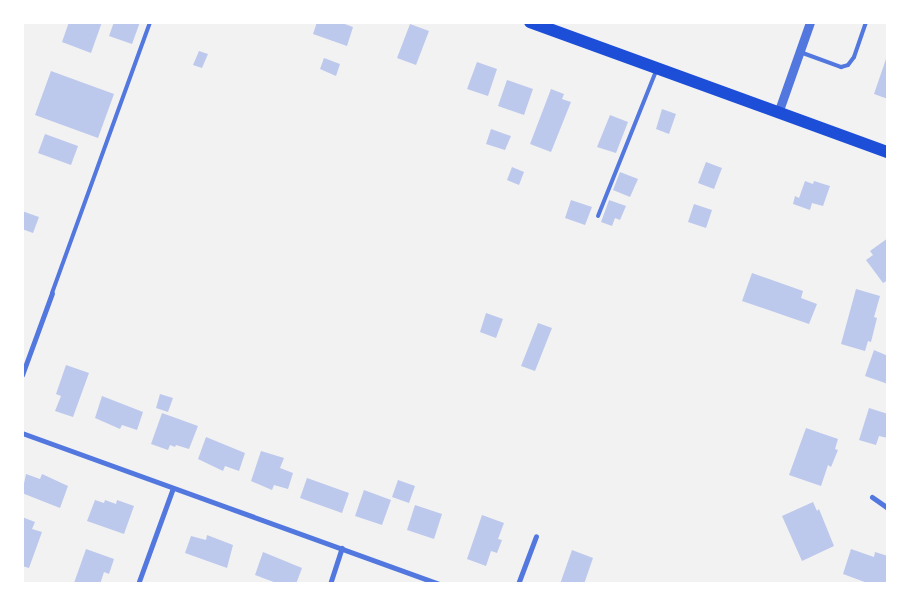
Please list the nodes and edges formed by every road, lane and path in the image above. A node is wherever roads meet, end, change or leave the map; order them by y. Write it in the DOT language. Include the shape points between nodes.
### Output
graph roads {
  1 [pos="150,22"];
  2 [pos="530,22"];
  3 [pos="810,22"];
  4 [pos="866,22"];
  5 [pos="800,52"];
  6 [pos="656,69"];
  7 [pos="778,113"];
  8 [pos="888,152"];
  9 [pos="598,216"];
  10 [pos="52,293"];
  11 [pos="22,375"];
  12 [pos="22,433"];
  13 [pos="173,488"];
  14 [pos="872,497"];
  15 [pos="888,508"];
  16 [pos="536,536"];
  17 [pos="342,548"];
  18 [pos="138,584"];
  19 [pos="330,584"];
  20 [pos="440,584"];
  21 [pos="518,584"];
  1 -- 10 [label="lane"];
  2 -- 6 [label="main road"];
  3 -- 5 [label="street"];
  4 -- 5 [label="lane" via="848,65 841,67"];
  5 -- 7 [label="street"];
  6 -- 7 [label="main road"];
  6 -- 9 [label="lane"];
  7 -- 8 [label="main road"];
  10 -- 11 [label="street"];
  12 -- 13 [label="street"];
  13 -- 17 [label="street"];
  13 -- 18 [label="street"];
  14 -- 15 [label="street"];
  16 -- 21 [label="street"];
  17 -- 19 [label="street"];
  17 -- 20 [label="street"];
}
